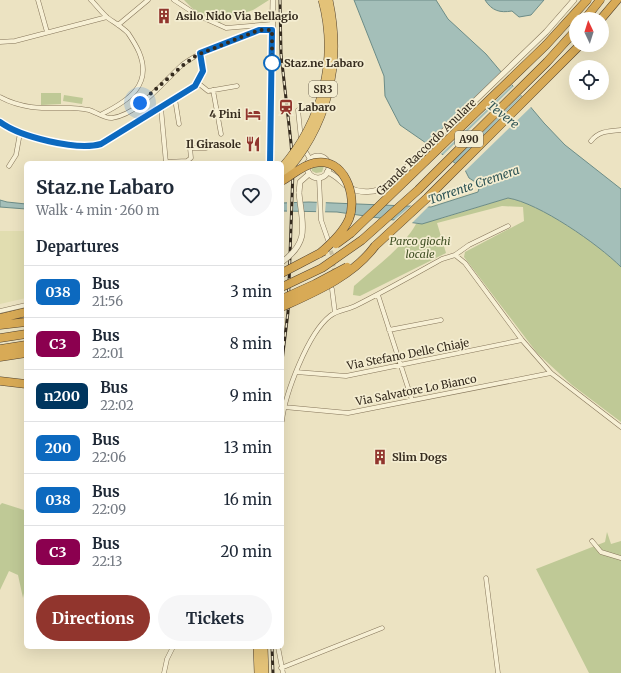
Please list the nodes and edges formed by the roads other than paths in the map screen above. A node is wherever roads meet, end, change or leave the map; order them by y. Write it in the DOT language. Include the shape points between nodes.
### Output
graph roads {
  1 [pos="38,0"];
  2 [pos="91,0"];
  3 [pos="148,0"];
  4 [pos="174,0"];
  5 [pos="273,0"];
  6 [pos="322,0"];
  7 [pos="329,0"];
  8 [pos="574,0"];
  9 [pos="587,0"];
  10 [pos="600,0"];
  11 [pos="617,0"];
  12 [pos="591,12"];
  13 [pos="607,12"];
  14 [pos="107,17"];
  15 [pos="118,25"];
  16 [pos="272,27"];
  17 [pos="47,32"];
  18 [pos="569,38"];
  19 [pos="0,42"];
  20 [pos="573,52"];
  21 [pos="200,53"];
  22 [pos="198,83"];
  23 [pos="237,86"];
  24 [pos="213,90"];
  25 [pos="0,97"];
  26 [pos="175,99"];
  27 [pos="161,108"];
  28 [pos="298,110"];
  29 [pos="102,114"];
  30 [pos="0,122"];
  31 [pos="179,124"];
  32 [pos="621,130"];
  33 [pos="20,132"];
  34 [pos="221,134"];
  35 [pos="592,141"];
  36 [pos="206,148"];
  37 [pos="310,159"];
  38 [pos="166,161"];
  39 [pos="187,161"];
  40 [pos="270,161"];
  41 [pos="284,165"];
  42 [pos="9,166"];
  43 [pos="327,172"];
  44 [pos="309,174"];
  45 [pos="284,175"];
  46 [pos="320,178"];
  47 [pos="284,180"];
  48 [pos="508,226"];
  49 [pos="328,240"];
  50 [pos="375,246"];
  51 [pos="319,254"];
  52 [pos="456,254"];
  53 [pos="284,260"];
  54 [pos="284,272"];
  55 [pos="284,286"];
  56 [pos="328,288"];
  57 [pos="378,295"];
  58 [pos="284,298"];
  59 [pos="24,305"];
  60 [pos="284,306"];
  61 [pos="0,311"];
  62 [pos="284,311"];
  63 [pos="24,312"];
  64 [pos="335,313"];
  65 [pos="0,318"];
  66 [pos="441,320"];
  67 [pos="24,322"];
  68 [pos="0,325"];
  69 [pos="389,330"];
  70 [pos="24,334"];
  71 [pos="0,338"];
  72 [pos="522,340"];
  73 [pos="24,346"];
  74 [pos="1,354"];
  75 [pos="24,354"];
  76 [pos="401,366"];
  77 [pos="296,372"];
  78 [pos="551,373"];
  79 [pos="0,380"];
  80 [pos="24,384"];
  81 [pos="412,400"];
  82 [pos="284,407"];
  83 [pos="621,427"];
  84 [pos="592,541"];
  85 [pos="621,558"];
  86 [pos="486,578"];
  87 [pos="382,628"];
  88 [pos="172,649"];
  89 [pos="257,649"];
  90 [pos="264,649"];
  91 [pos="278,649"];
  92 [pos="281,668"];
  93 [pos="164,673"];
  94 [pos="258,673"];
  95 [pos="265,673"];
  96 [pos="283,673"];
  97 [pos="498,673"];
  1 -- 17 [label="street"];
  2 -- 14 [label="street"];
  3 -- 15 [label="street"];
  4 -- 16 [label="street" via="197,15 226,28"];
  5 -- 16 [label="street"];
  6 -- 41 [label="highway, SR3, bridge" via="328,40 328,65 324,88 307,131"];
  7 -- 45 [label="highway, SR3, bridge" via="335,50 328,98 311,138"];
  8 -- 43 [label="street" via="546,32 384,188 368,192 348,186 334,174"];
  9 -- 51 [label="highway, Grande Raccordo Anulare, bridge" via="552,39 368,218 347,236"];
  10 -- 12 [label="highway"];
  11 -- 13 [label="highway"];
  14 -- 15 [label="street"];
  14 -- 17 [label="street"];
  15 -- 29 [label="street" via="135,44 144,73 131,95"];
  16 -- 21 [label="street"];
  16 -- 40 [label="street"];
  17 -- 19 [label="street" via="15,41"];
  18 -- 55 [label="highway, A90, bridge" via="423,185 368,236 322,268"];
  20 -- 50 [label="highway, A90"];
  21 -- 22 [label="street" via="204,69"];
  21 -- 29 [label="street" via="129,111 112,118"];
  22 -- 24 [label="street" via="207,91"];
  22 -- 26 [label="street"];
  23 -- 24 [label="street"];
  24 -- 34 [label="street"];
  25 -- 29 [label="street" via="33,108 84,109"];
  26 -- 27 [label="street"];
  26 -- 31 [label="street"];
  27 -- 33 [label="street" via="110,140 94,146 66,144"];
  27 -- 38 [label="street"];
  28 -- 37 [label="street" via="301,140"];
  30 -- 33 [label="street"];
  32 -- 35 [label="street" via="604,131 596,135"];
  33 -- 42 [label="street" via="15,160"];
  36 -- 39 [label="street" via="190,148 191,158"];
  37 -- 43 [label="street" via="320,156 326,159 329,165"];
  37 -- 44 [label="street" via="307,164"];
  43 -- 46 [label="street"];
  44 -- 46 [label="street"];
  44 -- 53 [label="street, bridge" via="300,182 302,238 297,249"];
  46 -- 49 [label="street" via="321,217"];
  47 -- 51 [label="highway, bridge" via="308,165 320,162 335,166 347,180 351,199 349,218 339,235"];
  48 -- 52 [label="street" via="469,244"];
  50 -- 56 [label="highway, bridge" via="362,261"];
  50 -- 58 [label="highway, A90, bridge" via="334,274"];
  51 -- 54 [label="highway, Grande Raccordo Anulare, bridge"];
  52 -- 57 [label="street"];
  52 -- 72 [label="street"];
  56 -- 60 [label="highway, bridge"];
  56 -- 62 [label="highway, bridge"];
  56 -- 64 [label="street"];
  57 -- 64 [label="street" via="353,308"];
  57 -- 69 [label="street"];
  59 -- 61 [label="street"];
  63 -- 65 [label="highway"];
  64 -- 77 [label="street" via="327,318 313,338"];
  66 -- 69 [label="street"];
  67 -- 68 [label="highway"];
  69 -- 76 [label="street"];
  70 -- 71 [label="highway"];
  72 -- 76 [label="street, Via Stefano Delle Chiaje"];
  72 -- 78 [label="street"];
  73 -- 74 [label="highway"];
  74 -- 75 [label="highway"];
  76 -- 77 [label="street, Via Stefano Delle Chiaje" via="346,376"];
  76 -- 81 [label="street"];
  77 -- 82 [label="street"];
  78 -- 81 [label="street, Via Salvatore Lo Bianco"];
  78 -- 83 [label="street"];
  79 -- 80 [label="highway"];
  81 -- 82 [label="street, Via Salvatore Lo Bianco" via="348,413"];
  84 -- 85 [label="street" via="601,552"];
  86 -- 97 [label="street"];
  87 -- 92 [label="street"];
  88 -- 93 [label="street"];
  89 -- 94 [label="highway"];
  90 -- 95 [label="highway"];
  91 -- 92 [label="street"];
  92 -- 96 [label="street"];
}
